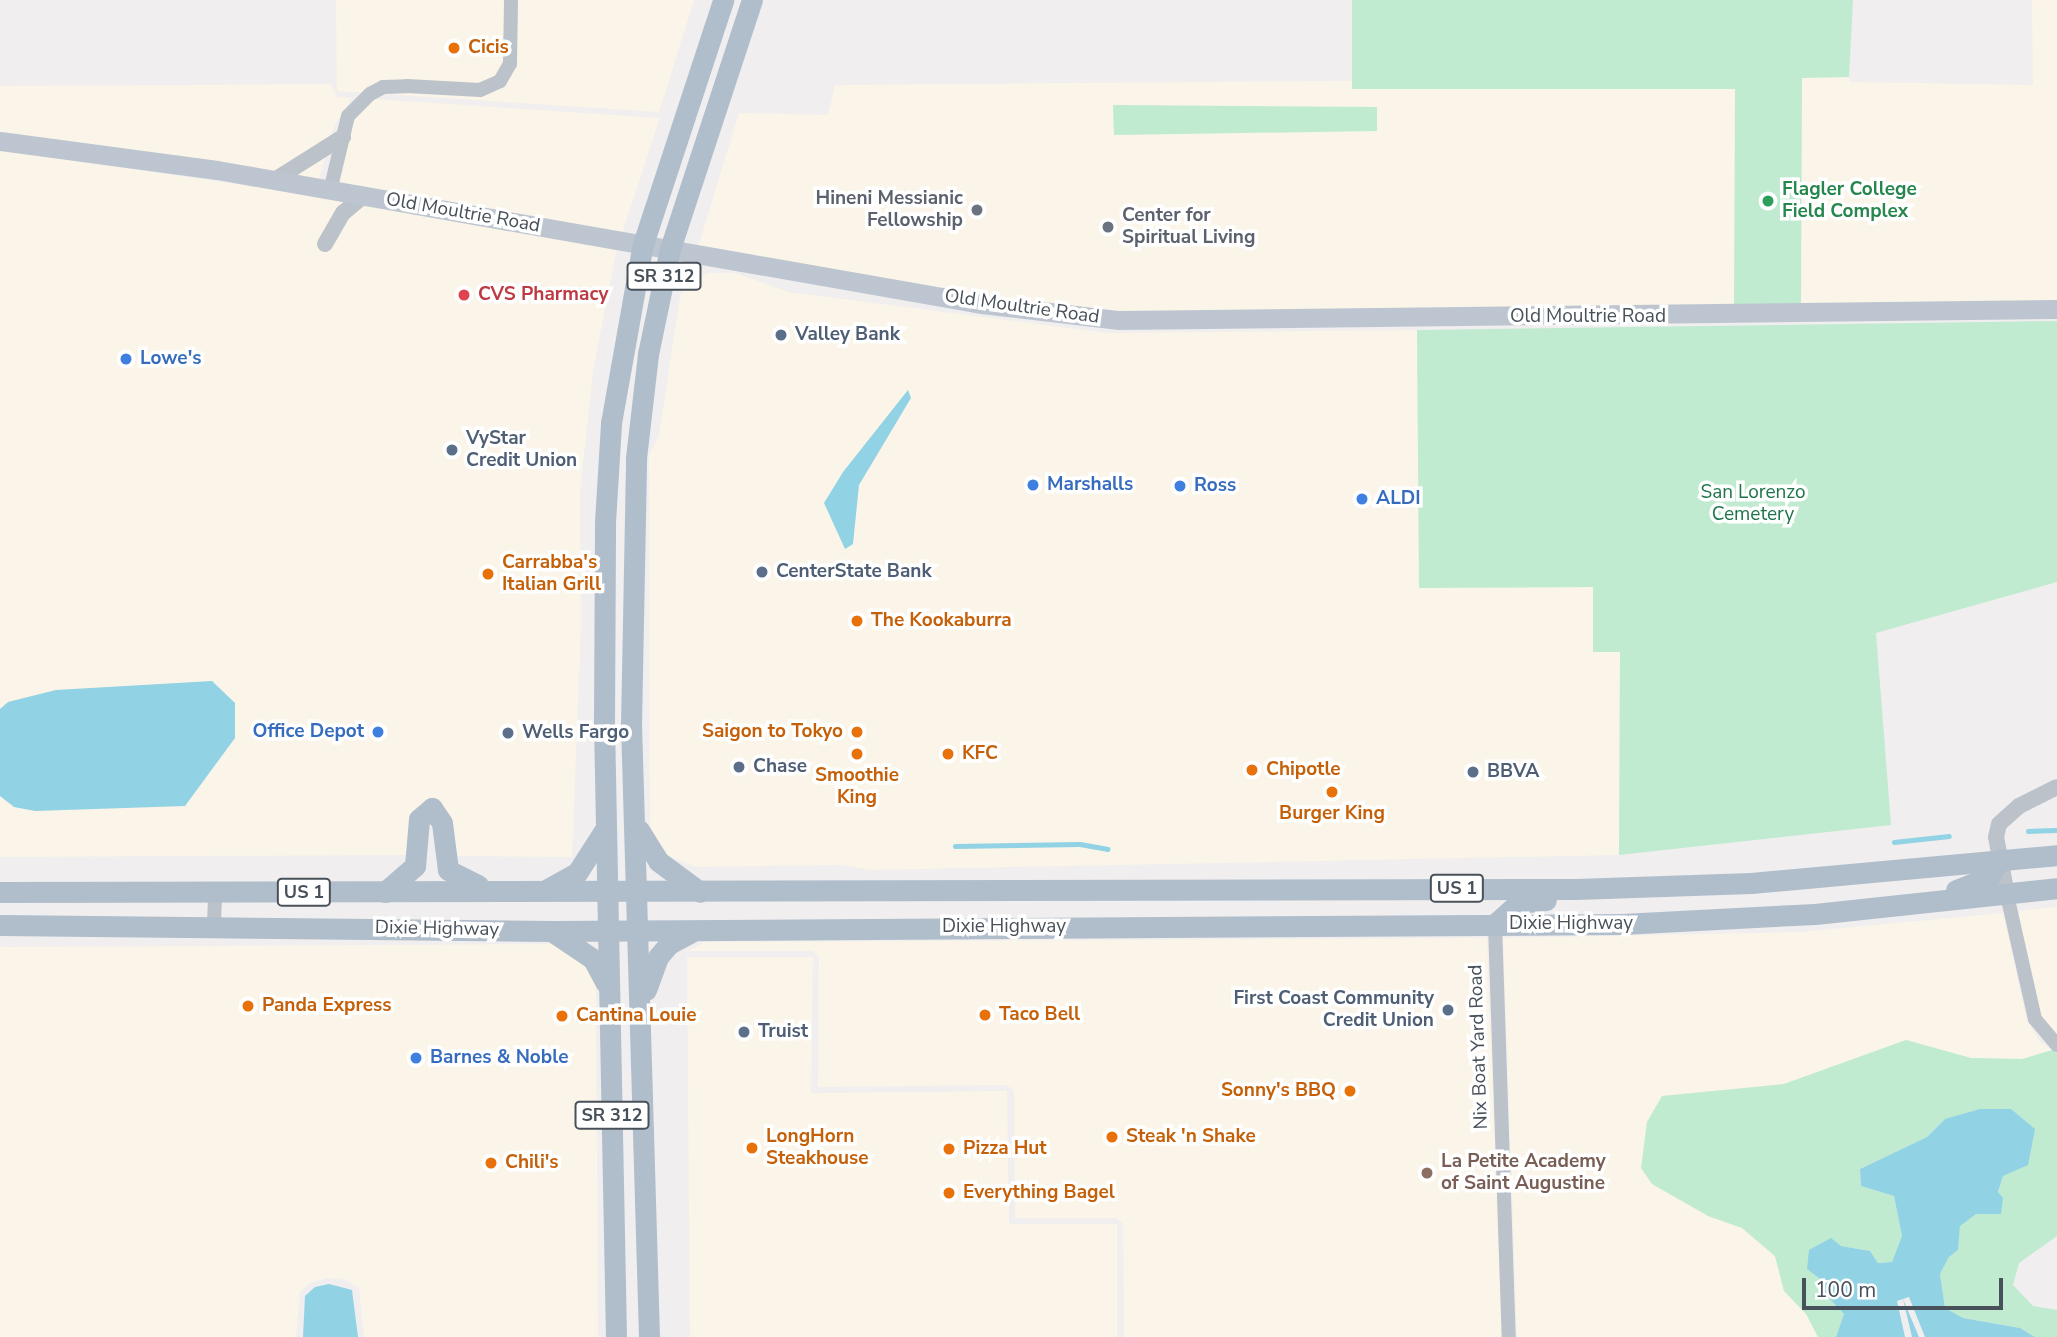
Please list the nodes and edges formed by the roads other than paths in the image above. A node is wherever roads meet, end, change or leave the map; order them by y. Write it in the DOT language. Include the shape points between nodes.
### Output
graph roads {
  1 [pos="512,0"];
  2 [pos="723,0"];
  3 [pos="752,0"];
  4 [pos="343,136"];
  5 [pos="0,141"];
  6 [pos="273,181"];
  7 [pos="330,191"];
  8 [pos="363,196"];
  9 [pos="325,244"];
  10 [pos="643,244"];
  11 [pos="670,249"];
  12 [pos="2057,309"];
  13 [pos="604,563"];
  14 [pos="632,563"];
  15 [pos="2057,787"];
  16 [pos="635,816"];
  17 [pos="605,829"];
  18 [pos="2057,855"];
  19 [pos="2000,859"];
  20 [pos="1705,885"];
  21 [pos="1457,888"];
  22 [pos="2057,888"];
  23 [pos="490,890"];
  24 [pos="215,891"];
  25 [pos="0,892"];
  26 [pos="385,892"];
  27 [pos="539,892"];
  28 [pos="607,892"];
  29 [pos="639,892"];
  30 [pos="700,892"];
  31 [pos="2007,895"];
  32 [pos="1488,897"];
  33 [pos="1494,924"];
  34 [pos="1583,924"];
  35 [pos="0,925"];
  36 [pos="214,925"];
  37 [pos="1224,926"];
  38 [pos="699,928"];
  39 [pos="639,929"];
  40 [pos="608,930"];
  41 [pos="551,931"];
  42 [pos="608,988"];
  43 [pos="640,1008"];
  44 [pos="2057,1045"];
  45 [pos="617,1242"];
  46 [pos="649,1331"];
  47 [pos="616,1337"];
  48 [pos="1509,1337"];
  1 -- 4 [label="street" via="510,64 500,81 480,90 383,87 351,110"];
  2 -- 10 [label="main road, SR 312"];
  3 -- 11 [label="main road, SR 312"];
  4 -- 6 [label="street"];
  4 -- 7 [label="street"];
  5 -- 6 [label="main road, Old Moultrie Road"];
  6 -- 7 [label="main road, Old Moultrie Road"];
  7 -- 8 [label="main road, Old Moultrie Road"];
  8 -- 9 [label="street" via="343,213"];
  8 -- 10 [label="main road, Old Moultrie Road"];
  10 -- 11 [label="main road, Old Moultrie Road"];
  10 -- 13 [label="main road, SR 312" via="615,381"];
  11 -- 12 [label="main road, Old Moultrie Road" via="1010,308 1122,320"];
  11 -- 14 [label="main road, SR 312" via="641,402"];
  13 -- 14 [label="main road"];
  13 -- 17 [label="main road, SR 312"];
  14 -- 16 [label="main road, SR 312"];
  15 -- 19 [label="street" via="2020,806 1999,824"];
  16 -- 29 [label="main road, SR 312"];
  16 -- 30 [label="main road" via="647,847 658,860"];
  17 -- 27 [label="main road" via="578,873"];
  17 -- 28 [label="main road, SR 312"];
  18 -- 19 [label="main road, US 1"];
  19 -- 20 [label="main road, Dixie Highway / US 1" via="1841,877"];
  19 -- 31 [label="street"];
  19 -- 34 [label="main road" via="1994,874 1980,884 1950,891 1820,905 1622,913"];
  20 -- 21 [label="main road, Dixie Highway / US 1"];
  20 -- 33 [label="main road" via="1661,895 1527,901 1510,907"];
  21 -- 30 [label="main road, Dixie Highway / US 1"];
  21 -- 32 [label="main road"];
  22 -- 31 [label="main road, US 1"];
  23 -- 26 [label="main road, Dixie Highway / US 1"];
  23 -- 26 [label="main road" via="456,878 448,870 442,823 432,808 419,819 415,866"];
  23 -- 27 [label="main road, Dixie Highway / US 1"];
  24 -- 25 [label="main road, Dixie Highway / US 1"];
  24 -- 26 [label="main road, Dixie Highway / US 1"];
  24 -- 36 [label="street"];
  27 -- 28 [label="main road, Dixie Highway / US 1"];
  28 -- 29 [label="main road, Dixie Highway / US 1"];
  28 -- 40 [label="main road, SR 312"];
  29 -- 30 [label="main road, Dixie Highway / US 1"];
  29 -- 39 [label="main road, SR 312"];
  31 -- 34 [label="main road, Dixie Highway / US 1" via="1770,918"];
  31 -- 44 [label="street" via="2035,1019"];
  32 -- 33 [label="main road"];
  32 -- 37 [label="main road" via="1471,913 1245,915"];
  33 -- 34 [label="main road, Dixie Highway / US 1"];
  33 -- 37 [label="main road, Dixie Highway / US 1"];
  33 -- 48 [label="street, Nix Boat Yard Road"];
  35 -- 36 [label="main road, Dixie Highway / US 1"];
  36 -- 41 [label="main road, Dixie Highway / US 1"];
  37 -- 38 [label="main road, Dixie Highway / US 1"];
  38 -- 39 [label="main road, Dixie Highway / US 1"];
  38 -- 43 [label="main road" via="669,944 658,957"];
  39 -- 40 [label="main road, Dixie Highway / US 1"];
  39 -- 43 [label="main road, SR 312"];
  40 -- 41 [label="main road, Dixie Highway / US 1"];
  40 -- 42 [label="main road, SR 312"];
  41 -- 42 [label="main road" via="593,959"];
  42 -- 45 [label="main road, SR 312"];
  43 -- 46 [label="main road, SR 312"];
  45 -- 46 [label="main road" via="635,1251 638,1295"];
  45 -- 47 [label="main road, SR 312"];
}
